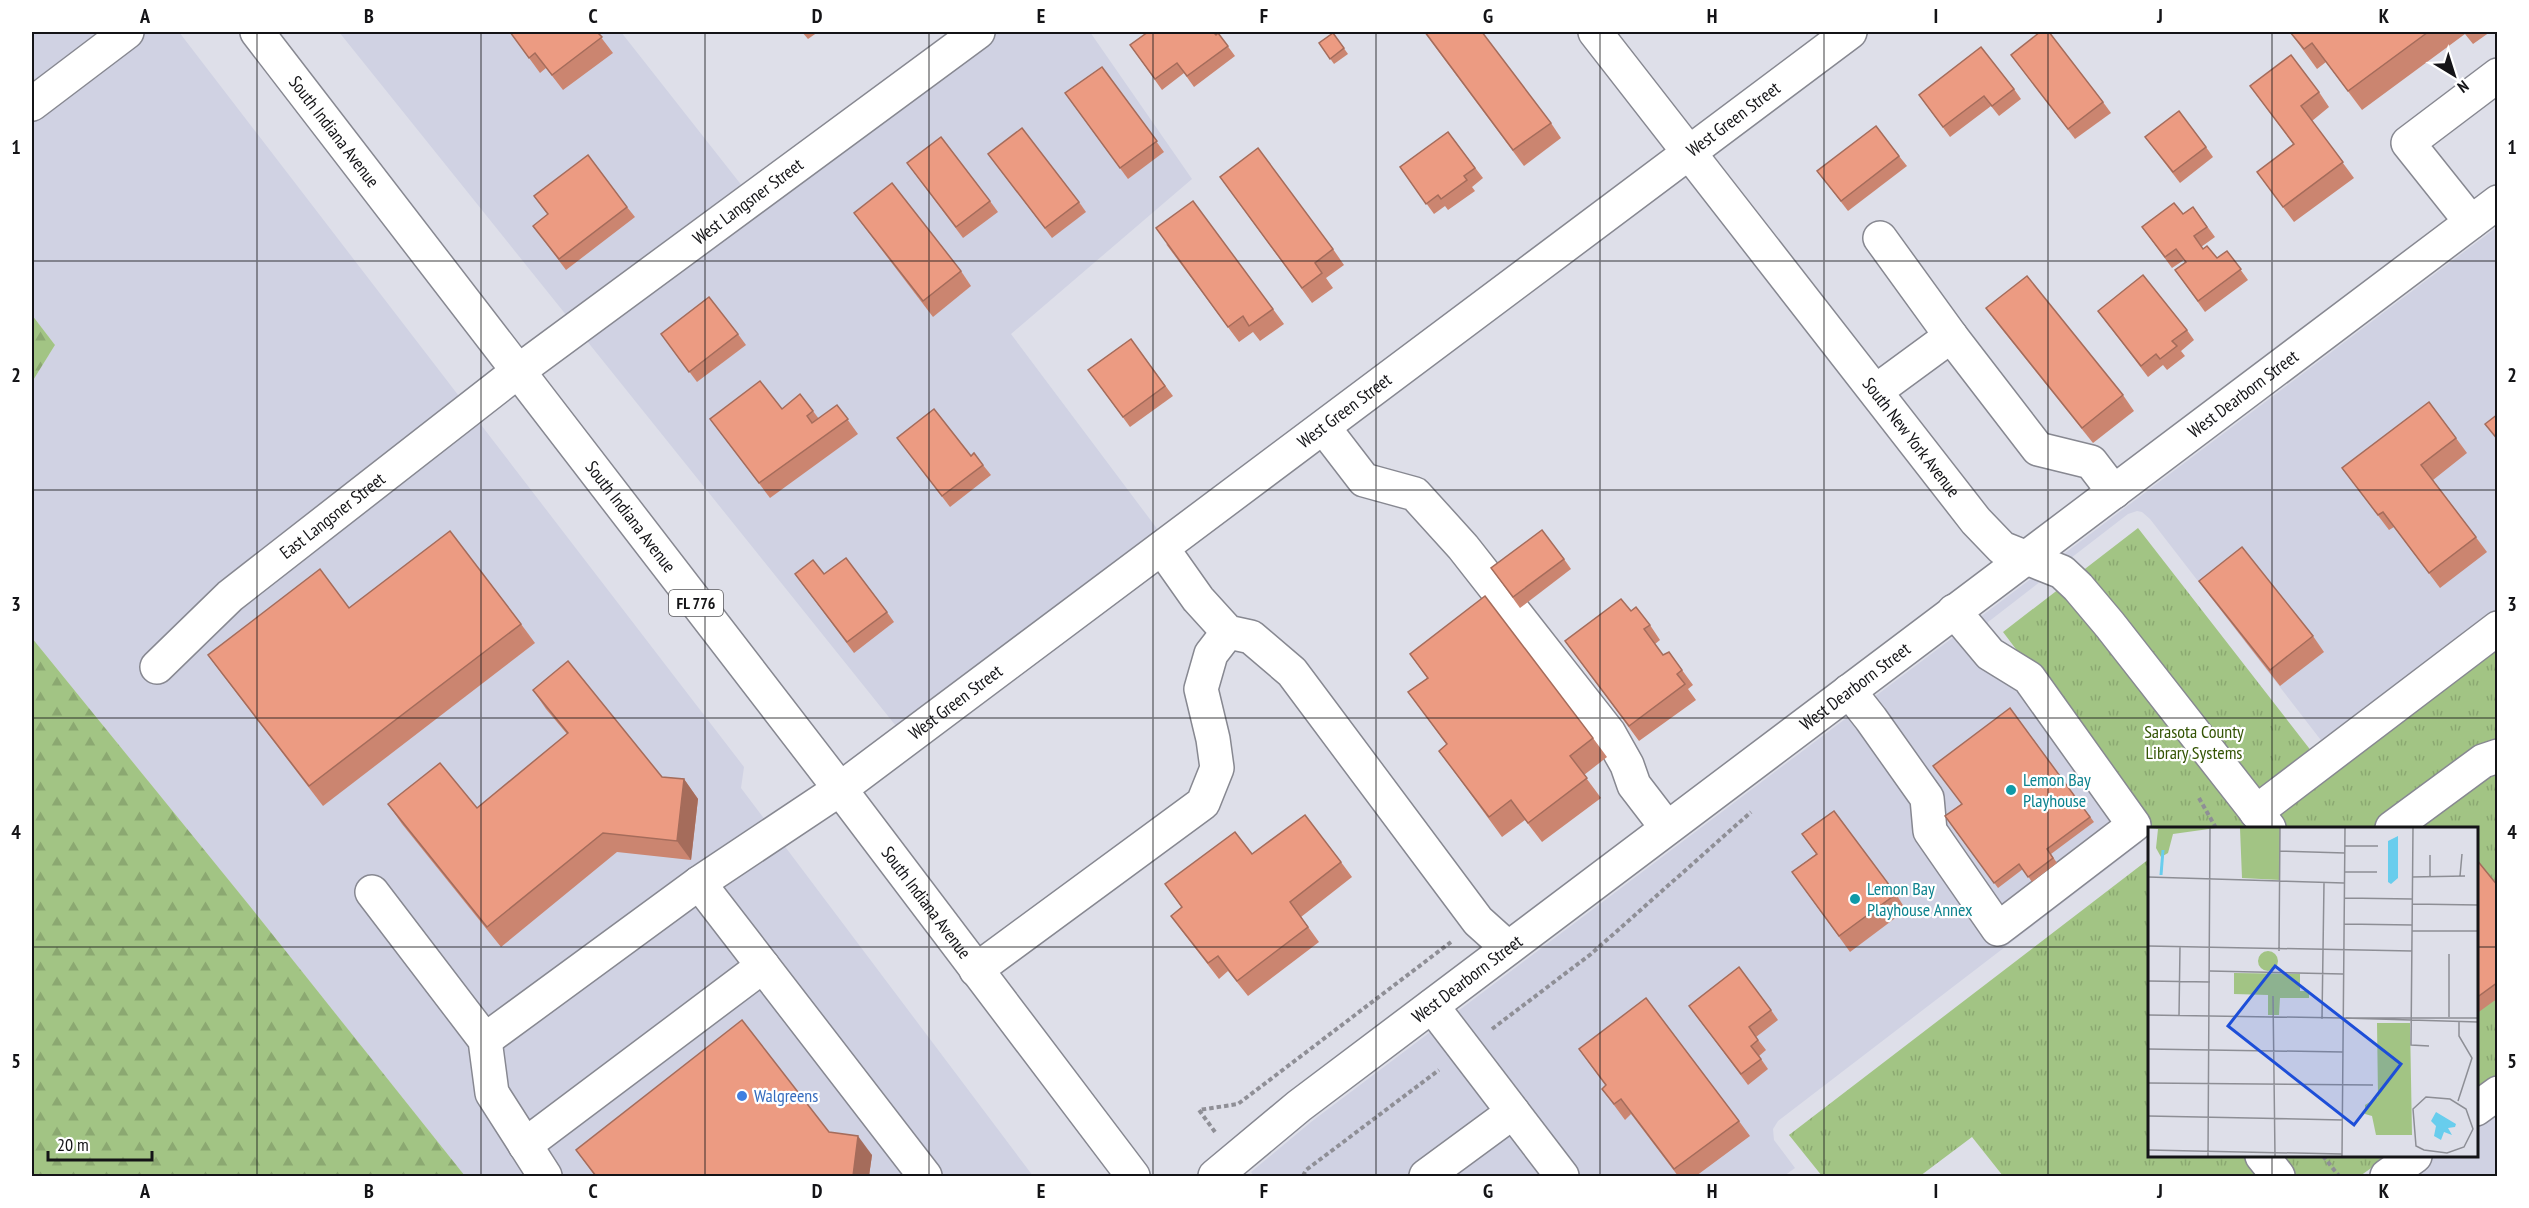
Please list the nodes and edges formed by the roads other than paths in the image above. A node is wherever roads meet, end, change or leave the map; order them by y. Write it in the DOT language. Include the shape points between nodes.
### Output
graph roads {
  1 [pos="127,32"];
  2 [pos="257,32"];
  3 [pos="978,32"];
  4 [pos="1595,32"];
  5 [pos="1850,32"];
  6 [pos="2498,75"];
  7 [pos="32,104"];
  8 [pos="1688,153"];
  9 [pos="2498,202"];
  10 [pos="2470,222"];
  11 [pos="1880,238"];
  12 [pos="1951,336"];
  13 [pos="517,372"];
  14 [pos="1876,391"];
  15 [pos="1324,428"];
  16 [pos="2114,492"];
  17 [pos="1162,548"];
  18 [pos="2027,557"];
  19 [pos="1954,611"];
  20 [pos="2498,628"];
  21 [pos="1228,632"];
  22 [pos="157,667"];
  23 [pos="1849,691"];
  24 [pos="2498,756"];
  25 [pos="840,789"];
  26 [pos="2262,820"];
  27 [pos="2393,827"];
  28 [pos="1667,828"];
  29 [pos="699,883"];
  30 [pos="372,892"];
  31 [pos="1508,948"];
  32 [pos="763,966"];
  33 [pos="976,970"];
  34 [pos="1432,1006"];
  35 [pos="485,1040"];
  36 [pos="2498,1094"];
  37 [pos="2478,1108"];
  38 [pos="1513,1112"];
  39 [pos="525,1145"];
  40 [pos="2264,1157"];
  41 [pos="2412,1157"];
  42 [pos="545,1176"];
  43 [pos="925,1176"];
  44 [pos="1133,1176"];
  45 [pos="1215,1176"];
  46 [pos="1426,1176"];
  47 [pos="1562,1176"];
  48 [pos="2278,1176"];
  49 [pos="2387,1176"];
  1 -- 7 [label="street"];
  2 -- 13 [label="street, South Indiana Avenue / FL 776"];
  3 -- 13 [label="street, West Langsner Street"];
  4 -- 8 [label="street, South New York Avenue"];
  5 -- 8 [label="street, West Green Street"];
  6 -- 10 [label="street" via="2408,143"];
  8 -- 14 [label="street, South New York Avenue"];
  8 -- 15 [label="street, West Green Street"];
  9 -- 10 [label="street, West Dearborn Street"];
  10 -- 16 [label="street, West Dearborn Street"];
  11 -- 12 [label="street"];
  12 -- 14 [label="street"];
  12 -- 16 [label="street" via="2038,449 2091,462"];
  13 -- 22 [label="street, East Langsner Street" via="230,596"];
  13 -- 25 [label="street, South Indiana Avenue / FL 776"];
  14 -- 18 [label="street, South New York Avenue" via="1976,521 2002,548"];
  15 -- 17 [label="street, West Green Street"];
  15 -- 28 [label="street" via="1364,480 1415,495 1463,547 1609,733 1634,785"];
  16 -- 18 [label="street, West Dearborn Street"];
  17 -- 21 [label="street" via="1198,599"];
  17 -- 25 [label="street, West Green Street"];
  18 -- 19 [label="street, West Dearborn Street"];
  18 -- 26 [label="street, South New York Avenue" via="2062,572 2078,587"];
  19 -- 23 [label="street, West Dearborn Street"];
  19 -- 23 [label="street" via="1990,654 2029,678 2134,825 1998,929 1929,831 1927,798"];
  20 -- 26 [label="street"];
  21 -- 31 [label="street" via="1251,637 1292,672 1478,921"];
  21 -- 33 [label="street" via="1211,654 1201,689 1217,768 1203,803"];
  23 -- 28 [label="street, West Dearborn Street"];
  24 -- 27 [label="street" via="2483,761"];
  25 -- 29 [label="street, West Green Street"];
  25 -- 33 [label="street, South Indiana Avenue / FL 776"];
  28 -- 31 [label="street, West Dearborn Street"];
  29 -- 32 [label="street"];
  29 -- 35 [label="street, West Green Street"];
  30 -- 35 [label="street"];
  31 -- 34 [label="street, West Dearborn Street"];
  32 -- 39 [label="street"];
  32 -- 43 [label="street"];
  33 -- 44 [label="street, South Indiana Avenue / FL 776"];
  34 -- 38 [label="street"];
  34 -- 45 [label="street, West Dearborn Street" via="1299,1106"];
  35 -- 39 [label="street" via="492,1093"];
  36 -- 37 [label="street"];
  38 -- 46 [label="street"];
  38 -- 47 [label="street"];
  39 -- 42 [label="street"];
  40 -- 48 [label="street"];
  41 -- 49 [label="street"];
}
